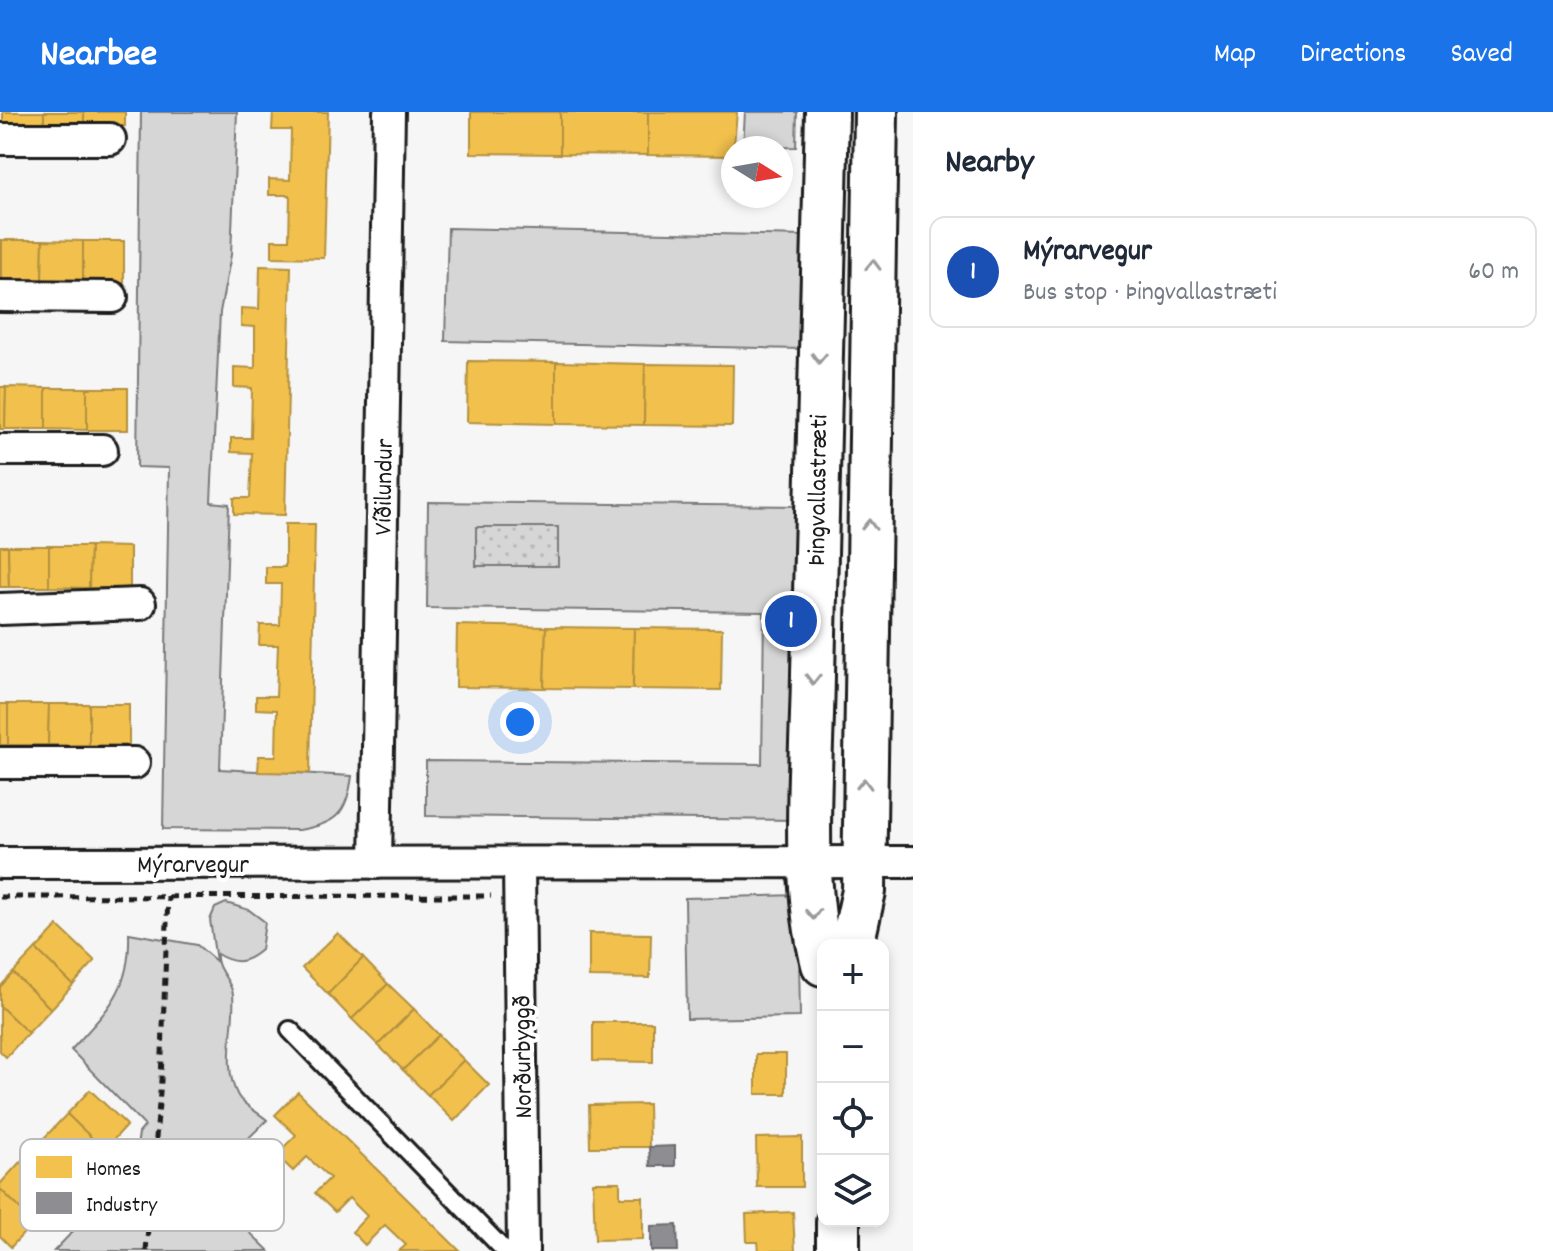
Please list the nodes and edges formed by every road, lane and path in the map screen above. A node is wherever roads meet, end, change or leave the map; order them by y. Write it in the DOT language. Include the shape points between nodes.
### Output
graph roads {
  1 [pos="389,112"];
  2 [pos="827,112"];
  3 [pos="876,112"];
  4 [pos="0,139"];
  5 [pos="110,139"];
  6 [pos="0,296"];
  7 [pos="112,297"];
  8 [pos="0,450"];
  9 [pos="102,450"];
  10 [pos="140,604"];
  11 [pos="0,609"];
  12 [pos="0,763"];
  13 [pos="134,763"];
  14 [pos="863,862"];
  15 [pos="913,862"];
  16 [pos="0,863"];
  17 [pos="376,863"];
  18 [pos="519,863"];
  19 [pos="812,863"];
  20 [pos="168,896"];
  21 [pos="853,939"];
  22 [pos="817,941"];
  23 [pos="290,1030"];
  24 [pos="156,1139"];
  25 [pos="838,1227"];
  26 [pos="148,1231"];
  27 [pos="146,1251"];
  28 [pos="505,1251"];
  29 [pos="523,1251"];
  30 [pos="838,1251"];
  1 -- 17 [label="street, Víðilundur"];
  2 -- 19 [label="main road, Þingvallastræti, one-way" via="816,461"];
  14 -- 3 [label="main road, Þingvallastræti, one-way"];
  4 -- 5 [label="street"];
  6 -- 7 [label="street"];
  8 -- 9 [label="street"];
  10 -- 11 [label="street"];
  12 -- 13 [label="street"];
  14 -- 15 [label="street, Mýrarvegur"];
  14 -- 19 [label="street, Mýrarvegur"];
  14 -- 21 [label="main road, Þingvallastræti" via="864,891"];
  16 -- 17 [label="street, Mýrarvegur"];
  17 -- 18 [label="street, Mýrarvegur"];
  18 -- 19 [label="street, Mýrarvegur"];
  18 -- 29 [label="street, Norðurbyggð"];
  19 -- 22 [label="main road, Þingvallastræti, one-way"];
  20 -- 24 [label="path"];
  23 -- 28 [label="lane"];
  25 -- 30 [label="main road"];
  26 -- 27 [label="path"];
}
